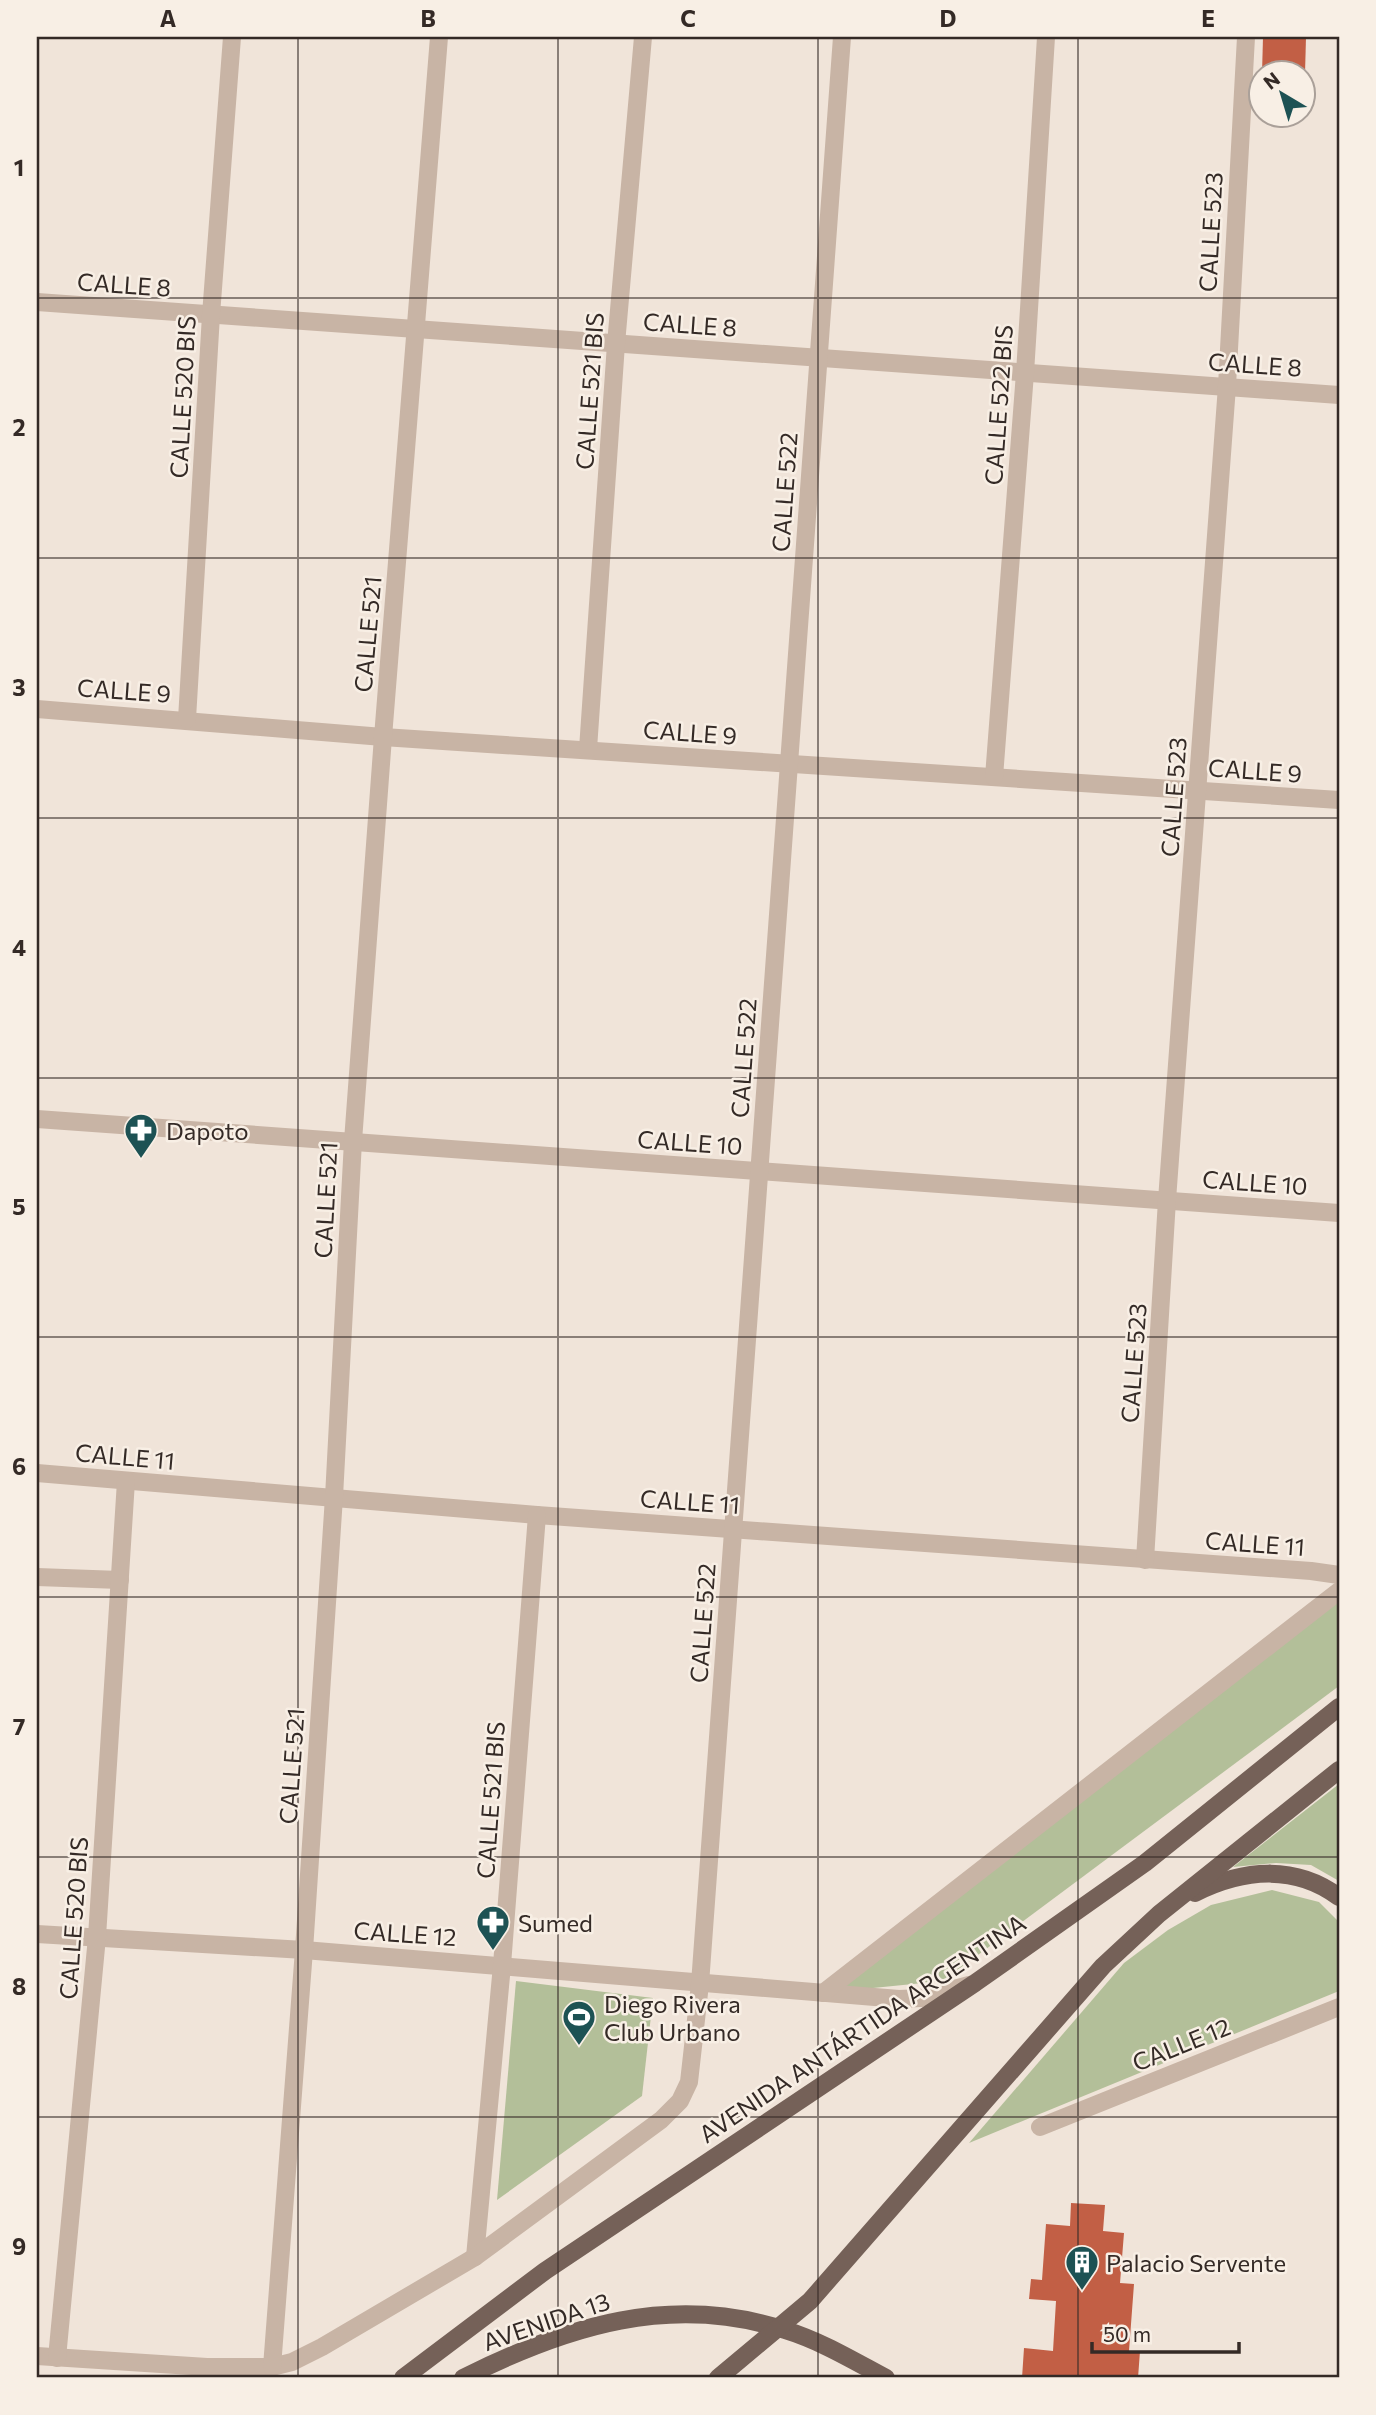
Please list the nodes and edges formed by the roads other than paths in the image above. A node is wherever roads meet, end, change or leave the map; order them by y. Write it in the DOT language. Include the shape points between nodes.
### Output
graph roads {
  1 [pos="232,37"];
  2 [pos="439,37"];
  3 [pos="643,37"];
  4 [pos="842,37"];
  5 [pos="1046,37"];
  6 [pos="1246,37"];
  7 [pos="37,302"];
  8 [pos="211,315"];
  9 [pos="417,329"];
  10 [pos="616,344"];
  11 [pos="818,358"];
  12 [pos="1025,373"];
  13 [pos="1227,386"];
  14 [pos="1339,395"];
  15 [pos="37,709"];
  16 [pos="187,719"];
  17 [pos="383,737"];
  18 [pos="588,749"];
  19 [pos="789,764"];
  20 [pos="994,777"];
  21 [pos="1198,791"];
  22 [pos="1339,800"];
  23 [pos="37,1119"];
  24 [pos="353,1141"];
  25 [pos="759,1172"];
  26 [pos="1167,1200"];
  27 [pos="1339,1213"];
  28 [pos="37,1473"];
  29 [pos="126,1481"];
  30 [pos="334,1497"];
  31 [pos="537,1515"];
  32 [pos="733,1529"];
  33 [pos="1145,1560"];
  34 [pos="1339,1576"];
  35 [pos="37,1577"];
  36 [pos="120,1580"];
  37 [pos="1339,1591"];
  38 [pos="1339,1707"];
  39 [pos="1339,1770"];
  40 [pos="1339,1897"];
  41 [pos="1159,1914"];
  42 [pos="37,1934"];
  43 [pos="97,1937"];
  44 [pos="304,1950"];
  45 [pos="502,1965"];
  46 [pos="975,1983"];
  47 [pos="700,1984"];
  48 [pos="823,1993"];
  49 [pos="1339,2007"];
  50 [pos="689,2082"];
  51 [pos="1041,2127"];
  52 [pos="475,2257"];
  53 [pos="37,2357"];
  54 [pos="57,2358"];
  55 [pos="272,2367"];
  56 [pos="205,2373"];
  57 [pos="403,2378"];
  58 [pos="463,2378"];
  59 [pos="718,2378"];
  60 [pos="886,2378"];
  1 -- 8 [label="street, CALLE 520 BIS"];
  2 -- 9 [label="street, CALLE 521"];
  3 -- 10 [label="street, CALLE 521 BIS"];
  4 -- 11 [label="street, CALLE 522"];
  5 -- 12 [label="street, CALLE 522 BIS"];
  6 -- 13 [label="street, CALLE 523"];
  7 -- 8 [label="street, CALLE 8"];
  8 -- 9 [label="street, CALLE 8"];
  8 -- 16 [label="street, CALLE 520 BIS"];
  9 -- 10 [label="street, CALLE 8"];
  9 -- 17 [label="street, CALLE 521"];
  10 -- 11 [label="street, CALLE 8"];
  10 -- 18 [label="street, CALLE 521 BIS"];
  11 -- 12 [label="street, CALLE 8"];
  11 -- 19 [label="street, CALLE 522"];
  12 -- 13 [label="street, CALLE 8"];
  12 -- 20 [label="street, CALLE 522 BIS"];
  13 -- 14 [label="street, CALLE 8"];
  13 -- 21 [label="street, CALLE 523"];
  15 -- 16 [label="street, CALLE 9"];
  16 -- 17 [label="street, CALLE 9"];
  17 -- 18 [label="street, CALLE 9"];
  17 -- 24 [label="street, CALLE 521"];
  18 -- 19 [label="street, CALLE 9"];
  19 -- 20 [label="street, CALLE 9"];
  19 -- 25 [label="street, CALLE 522"];
  20 -- 21 [label="street, CALLE 9"];
  21 -- 22 [label="street, CALLE 9"];
  21 -- 26 [label="street, CALLE 523"];
  23 -- 24 [label="street, CALLE 10"];
  24 -- 25 [label="street, CALLE 10"];
  24 -- 30 [label="street, CALLE 521"];
  25 -- 26 [label="street, CALLE 10"];
  25 -- 32 [label="street, CALLE 522"];
  26 -- 27 [label="street, CALLE 10"];
  26 -- 33 [label="street, CALLE 523"];
  28 -- 29 [label="street, CALLE 11"];
  29 -- 30 [label="street, CALLE 11"];
  29 -- 36 [label="street, CALLE 520 BIS"];
  30 -- 31 [label="street, CALLE 11"];
  30 -- 44 [label="street, CALLE 521"];
  31 -- 32 [label="street, CALLE 11"];
  31 -- 45 [label="street, CALLE 521 BIS"];
  32 -- 33 [label="street, CALLE 11"];
  32 -- 47 [label="street, CALLE 522"];
  33 -- 34 [label="street, CALLE 11"];
  35 -- 36 [label="street"];
  36 -- 43 [label="street, CALLE 520 BIS"];
  37 -- 48 [label="street, AVENIDA ANTÁRTIDA ARGENTINA"];
  38 -- 46 [label="main road, AVENIDA ANTÁRTIDA ARGENTINA" via="1145,1863"];
  39 -- 41 [label="main road"];
  40 -- 41 [label="main road" via="1295,1875 1265,1873 1228,1878"];
  41 -- 59 [label="main road" via="1103,1966 810,2301"];
  42 -- 43 [label="street, CALLE 12"];
  43 -- 44 [label="street, CALLE 12"];
  43 -- 54 [label="street, CALLE 520 BIS"];
  44 -- 45 [label="street, CALLE 12"];
  44 -- 55 [label="street, CALLE 521"];
  45 -- 47 [label="street, CALLE 12"];
  45 -- 52 [label="street, CALLE 521 BIS"];
  46 -- 48 [label="street, CALLE 12" via="921,1998"];
  46 -- 57 [label="main road, AVENIDA ANTÁRTIDA ARGENTINA" via="545,2271"];
  47 -- 48 [label="street, CALLE 12"];
  47 -- 50 [label="street, CALLE 522"];
  49 -- 51 [label="street, CALLE 12"];
  50 -- 52 [label="street, AVENIDA ANTÁRTIDA ARGENTINA" via="680,2101 661,2120"];
  52 -- 55 [label="street, AVENIDA ANTÁRTIDA ARGENTINA" via="322,2347"];
  53 -- 54 [label="street"];
  54 -- 56 [label="street"];
  55 -- 56 [label="street"];
  58 -- 60 [label="main road, AVENIDA 13" via="522,2350 592,2326 678,2313 731,2316 788,2331"];
}
